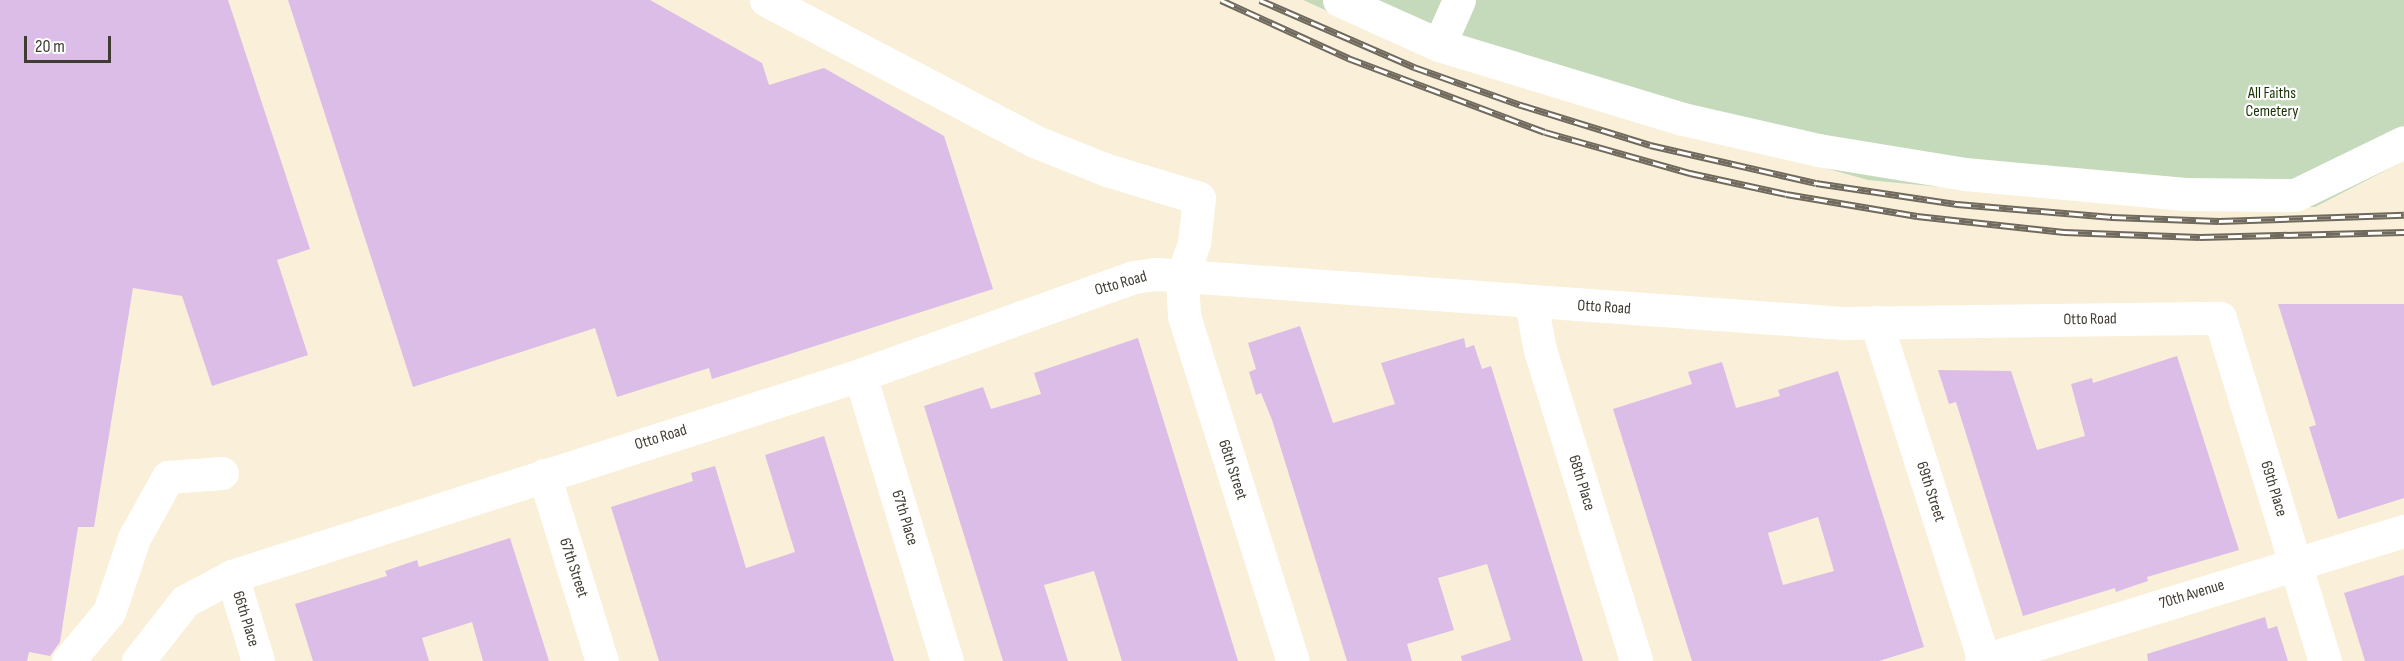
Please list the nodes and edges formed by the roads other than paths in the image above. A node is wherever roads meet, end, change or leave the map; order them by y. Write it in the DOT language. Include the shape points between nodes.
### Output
graph roads {
  1 [pos="766,0"];
  2 [pos="1339,0"];
  3 [pos="1459,0"];
  4 [pos="1439,45"];
  5 [pos="2404,142"];
  6 [pos="1182,277"];
  7 [pos="1531,303"];
  8 [pos="2220,318"];
  9 [pos="1876,322"];
  10 [pos="860,375"];
  11 [pos="222,473"];
  12 [pos="544,475"];
  13 [pos="2404,531"];
  14 [pos="2295,563"];
  15 [pos="232,576"];
  16 [pos="68,661"];
  17 [pos="138,661"];
  18 [pos="258,661"];
  19 [pos="602,661"];
  20 [pos="947,661"];
  21 [pos="1293,661"];
  22 [pos="1636,661"];
  23 [pos="1983,661"];
  24 [pos="2325,661"];
  1 -- 6 [label="street" via="1034,141 1107,170 1199,198 1194,243"];
  2 -- 4 [label="street"];
  3 -- 4 [label="street"];
  4 -- 5 [label="street" via="1683,119 1818,150 2012,179 2185,194 2295,195"];
  6 -- 7 [label="street, Otto Road"];
  6 -- 10 [label="street, Otto Road" via="1134,277"];
  6 -- 21 [label="street, 68th Street" via="1184,316"];
  7 -- 9 [label="street, Otto Road"];
  7 -- 22 [label="street, 68th Place" via="1537,340"];
  8 -- 9 [label="street, Otto Road"];
  8 -- 14 [label="street, 69th Place"];
  9 -- 23 [label="street, 69th Street"];
  10 -- 12 [label="street, Otto Road"];
  10 -- 20 [label="street, 67th Place"];
  11 -- 16 [label="street" via="168,477 134,538 109,612"];
  12 -- 15 [label="street, Otto Road"];
  12 -- 19 [label="street, 67th Street"];
  13 -- 14 [label="street, 70th Avenue"];
  14 -- 23 [label="street, 70th Avenue"];
  14 -- 24 [label="street, 69th Place"];
  15 -- 17 [label="street, Otto Road" via="185,601"];
  15 -- 18 [label="street, 66th Place"];
}
